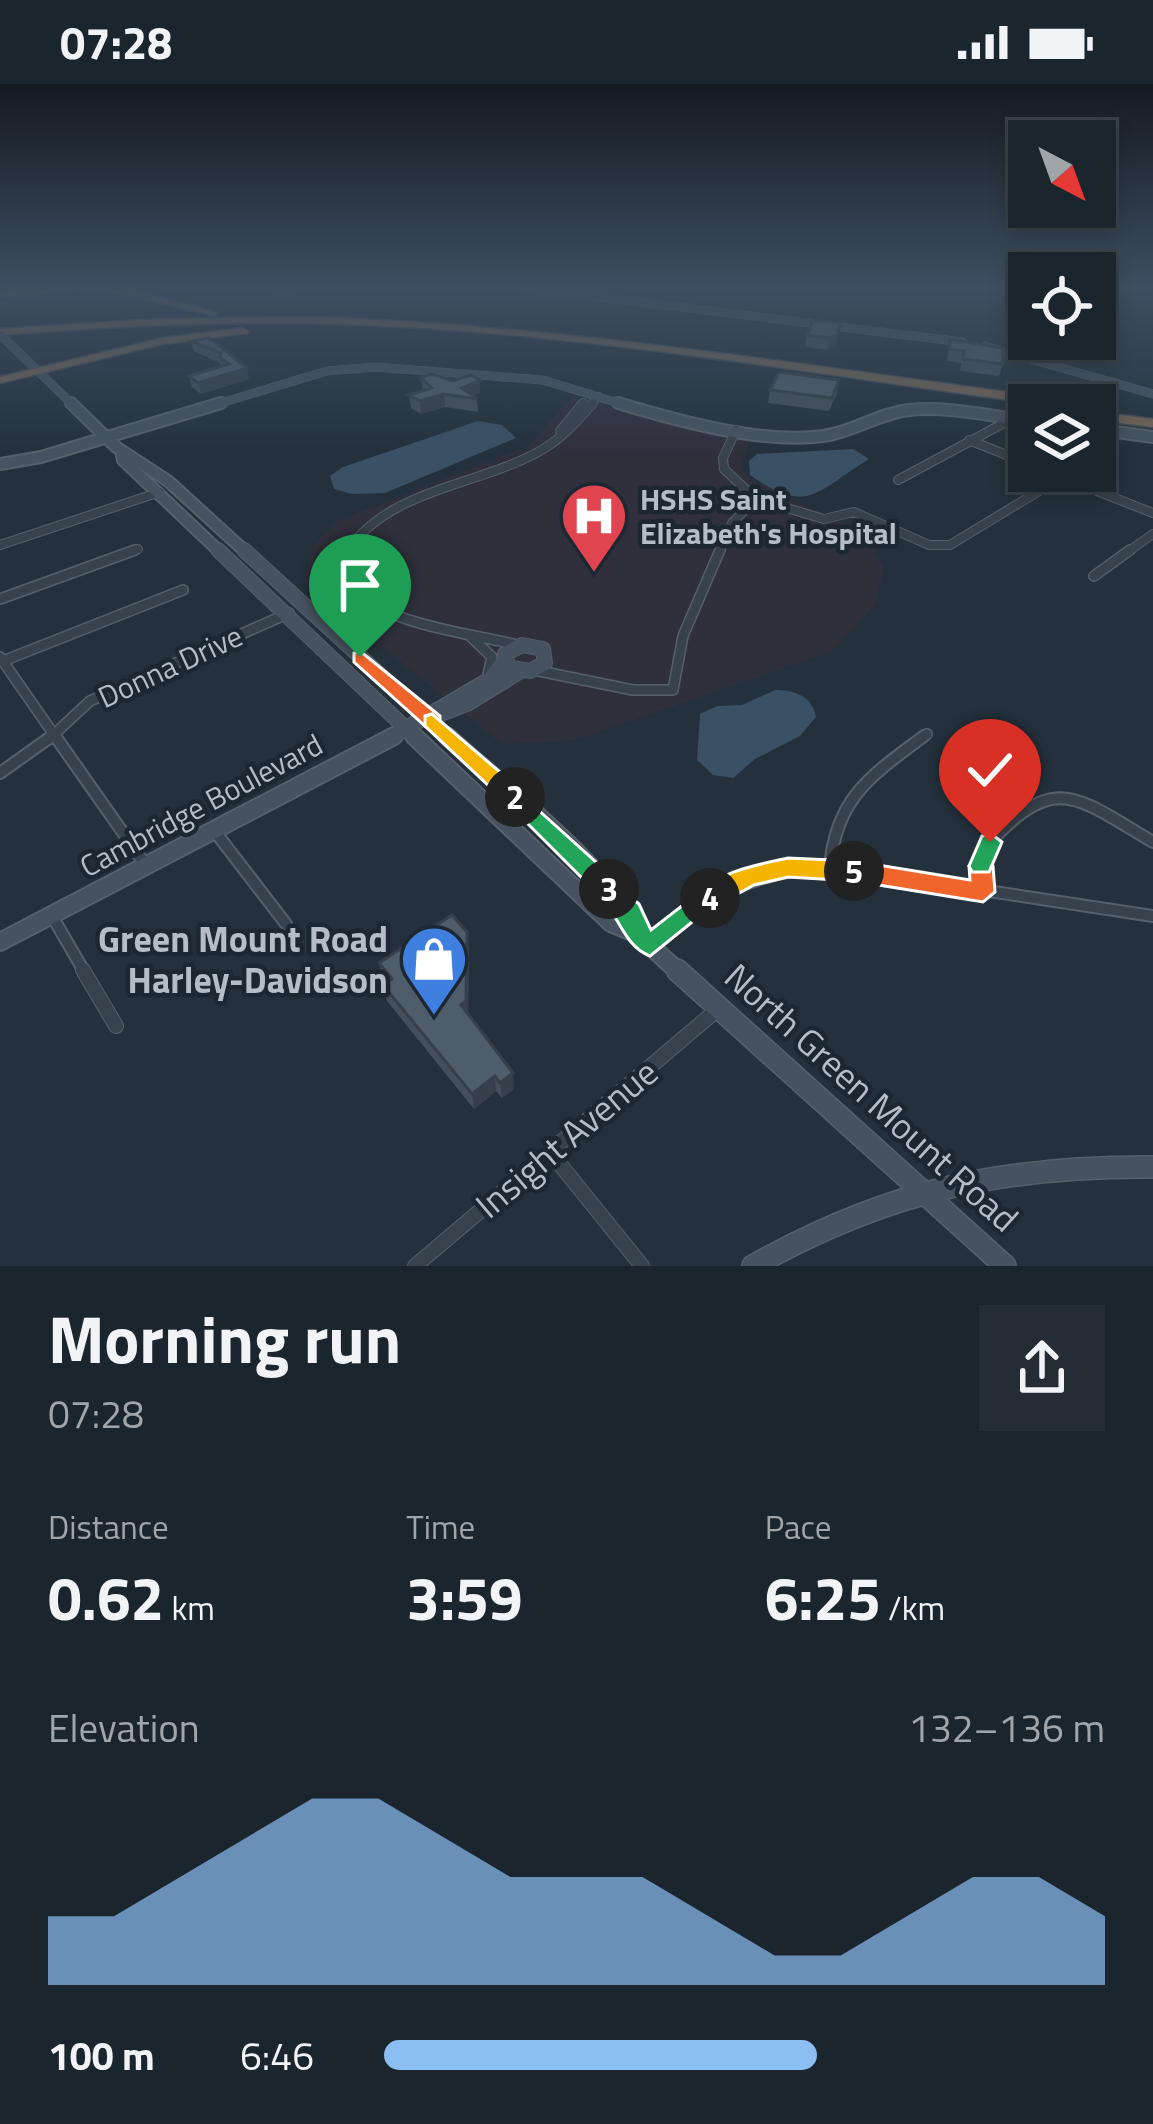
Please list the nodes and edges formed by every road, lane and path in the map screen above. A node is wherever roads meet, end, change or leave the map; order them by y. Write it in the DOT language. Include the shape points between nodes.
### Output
graph roads {
  1 [pos="4,342"];
  2 [pos="155,342"];
  3 [pos="540,342"];
  4 [pos="596,342"];
  5 [pos="960,342"];
  6 [pos="35,374"];
  7 [pos="6,379"];
  8 [pos="1153,394"];
  9 [pos="599,396"];
  10 [pos="1008,396"];
  11 [pos="1008,404"];
  12 [pos="1116,415"];
  13 [pos="1008,419"];
  14 [pos="1153,419"];
  15 [pos="1004,422"];
  16 [pos="91,424"];
  17 [pos="142,427"];
  18 [pos="736,430"];
  19 [pos="1116,432"];
  20 [pos="1153,437"];
  21 [pos="106,438"];
  22 [pos="969,440"];
  23 [pos="119,449"];
  24 [pos="1008,456"];
  25 [pos="0,464"];
  26 [pos="898,480"];
  27 [pos="160,492"];
  28 [pos="1037,492"];
  29 [pos="1100,492"];
  30 [pos="756,499"];
  31 [pos="1153,513"];
  32 [pos="1153,534"];
  33 [pos="0,545"];
  34 [pos="138,549"];
  35 [pos="1094,576"];
  36 [pos="183,590"];
  37 [pos="0,599"];
  38 [pos="289,613"];
  39 [pos="472,634"];
  40 [pos="518,646"];
  41 [pos="547,658"];
  42 [pos="1,659"];
  43 [pos="504,659"];
  44 [pos="527,671"];
  45 [pos="576,676"];
  46 [pos="589,680"];
  47 [pos="486,688"];
  48 [pos="428,718"];
  49 [pos="409,728"];
  50 [pos="52,734"];
  51 [pos="927,734"];
  52 [pos="0,773"];
  53 [pos="212,828"];
  54 [pos="1153,842"];
  55 [pos="145,864"];
  56 [pos="830,867"];
  57 [pos="983,892"];
  58 [pos="51,914"];
  59 [pos="1153,916"];
  60 [pos="286,925"];
  61 [pos="644,939"];
  62 [pos="0,942"];
  63 [pos="718,1009"];
  64 [pos="116,1026"];
  65 [pos="550,1152"];
  66 [pos="1153,1167"];
  67 [pos="918,1188"];
  68 [pos="415,1266"];
  69 [pos="642,1266"];
  70 [pos="753,1266"];
  71 [pos="1005,1266"];
  1 -- 6 [label="street, North Green Mount Road"];
  2 -- 6 [label="highway"];
  3 -- 11 [label="highway"];
  4 -- 10 [label="highway"];
  5 -- 8 [label="street"];
  6 -- 7 [label="highway"];
  6 -- 16 [label="street, North Green Mount Road"];
  9 -- 17 [label="street" via="543,380 353,368"];
  9 -- 18 [label="street"];
  9 -- 39 [label="street" via="540,452 383,515 344,548 340,572 358,597"];
  12 -- 14 [label="highway"];
  13 -- 18 [label="street" via="921,409 828,435"];
  15 -- 22 [label="street"];
  16 -- 17 [label="street"];
  16 -- 21 [label="street, North Green Mount Road"];
  17 -- 21 [label="street"];
  17 -- 23 [label="street" via="119,440"];
  18 -- 30 [label="street" via="724,469"];
  19 -- 20 [label="street"];
  21 -- 23 [label="street, North Green Mount Road"];
  21 -- 25 [label="street"];
  22 -- 24 [label="street"];
  22 -- 26 [label="street"];
  23 -- 27 [label="street, North Green Mount Road"];
  23 -- 48 [label="street, North Green Mount Road" via="168,481"];
  27 -- 33 [label="street"];
  27 -- 38 [label="street, North Green Mount Road"];
  28 -- 30 [label="street" via="950,545 854,512 824,518"];
  29 -- 31 [label="street"];
  30 -- 46 [label="street" via="732,523 683,636 673,690"];
  32 -- 35 [label="street"];
  34 -- 37 [label="street"];
  36 -- 42 [label="street"];
  38 -- 49 [label="street, North Green Mount Road"];
  38 -- 50 [label="street, Donna Drive" via="115,688"];
  39 -- 40 [label="street"];
  39 -- 43 [label="street"];
  39 -- 47 [label="street" via="492,657"];
  40 -- 41 [label="street" via="539,647"];
  40 -- 43 [label="street"];
  41 -- 44 [label="street"];
  41 -- 45 [label="street"];
  42 -- 50 [label="street"];
  43 -- 44 [label="street"];
  43 -- 47 [label="street"];
  44 -- 45 [label="street"];
  44 -- 47 [label="street"];
  45 -- 46 [label="street"];
  46 -- 47 [label="street" via="529,676"];
  47 -- 48 [label="street, Cambridge Boulevard"];
  48 -- 49 [label="street, Cambridge Boulevard"];
  48 -- 61 [label="street, North Green Mount Road" via="593,872"];
  49 -- 53 [label="street, Cambridge Boulevard"];
  49 -- 61 [label="street, North Green Mount Road" via="611,923"];
  50 -- 52 [label="street, Donna Drive"];
  50 -- 55 [label="street"];
  51 -- 56 [label="street" via="856,788 838,813"];
  53 -- 55 [label="street, Cambridge Boulevard"];
  53 -- 60 [label="street"];
  54 -- 57 [label="street" via="1071,796 1050,793 983,850"];
  55 -- 58 [label="street, Cambridge Boulevard"];
  56 -- 57 [label="street"];
  56 -- 61 [label="street" via="748,876"];
  57 -- 59 [label="street"];
  58 -- 62 [label="street, Cambridge Boulevard"];
  58 -- 64 [label="street"];
  61 -- 63 [label="street, North Green Mount Road"];
  63 -- 65 [label="street, Insight Avenue"];
  63 -- 67 [label="street, North Green Mount Road"];
  65 -- 68 [label="street, Insight Avenue"];
  65 -- 69 [label="street"];
  66 -- 67 [label="street" via="1031,1168"];
  67 -- 70 [label="street" via="842,1216"];
  67 -- 71 [label="street, North Green Mount Road"];
}
